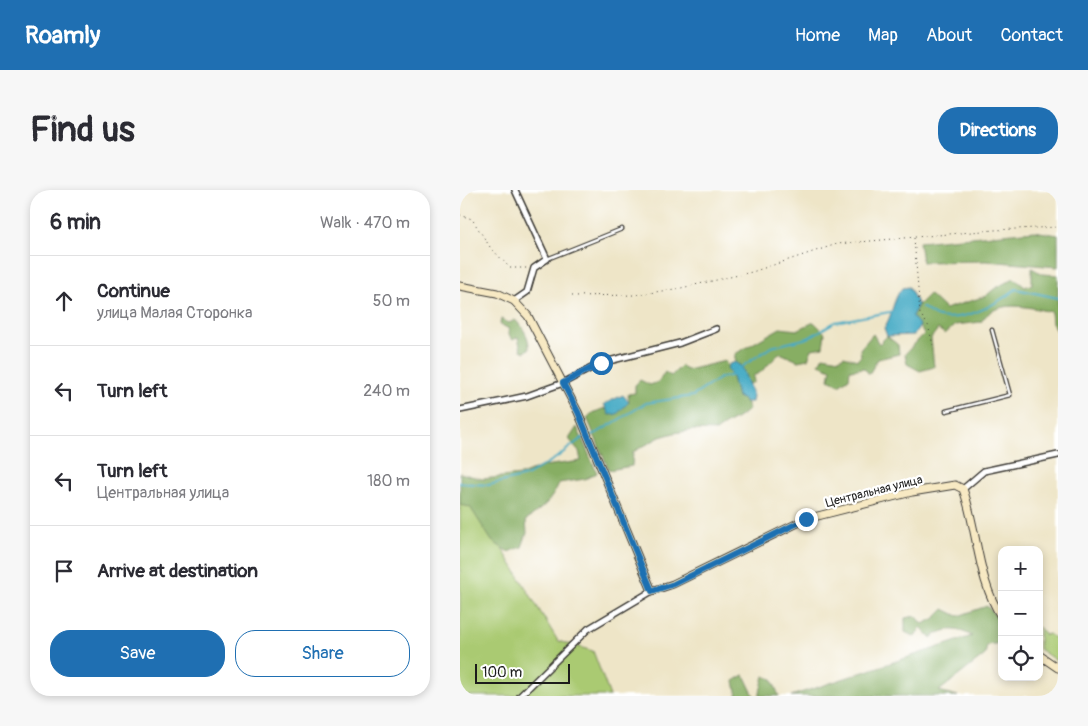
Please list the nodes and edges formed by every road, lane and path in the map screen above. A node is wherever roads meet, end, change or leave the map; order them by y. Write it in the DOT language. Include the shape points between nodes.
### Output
graph roads {
  1 [pos="516,190"];
  2 [pos="460,215"];
  3 [pos="1058,227"];
  4 [pos="622,229"];
  5 [pos="914,237"];
  6 [pos="547,259"];
  7 [pos="534,268"];
  8 [pos="460,286"];
  9 [pos="572,296"];
  10 [pos="514,301"];
  11 [pos="716,329"];
  12 [pos="992,330"];
  13 [pos="933,345"];
  14 [pos="563,383"];
  15 [pos="460,410"];
  16 [pos="946,411"];
  17 [pos="1058,455"];
  18 [pos="963,489"];
  19 [pos="652,591"];
  20 [pos="998,612"];
  21 [pos="1043,658"];
  22 [pos="1058,668"];
  23 [pos="520,696"];
  1 -- 6 [label="street"];
  2 -- 7 [label="path" via="472,219 490,247 510,268"];
  3 -- 5 [label="path"];
  4 -- 6 [label="lane"];
  5 -- 9 [label="path" via="837,244 752,272 681,288 636,295"];
  5 -- 13 [label="path" via="920,314 928,325"];
  6 -- 7 [label="street"];
  7 -- 10 [label="street" via="526,292"];
  8 -- 10 [label="street" via="489,291"];
  10 -- 14 [label="street" via="528,316"];
  11 -- 14 [label="street" via="680,343 601,363"];
  12 -- 16 [label="lane" via="1010,395"];
  14 -- 15 [label="street" via="527,396"];
  14 -- 19 [label="street"];
  17 -- 18 [label="street" via="984,471"];
  18 -- 19 [label="street, Центральная улица" via="955,485 912,492 806,519 674,584"];
  18 -- 20 [label="street" via="986,583"];
  19 -- 23 [label="street, Центральная улица" via="588,629"];
  21 -- 22 [label="street"];
}
